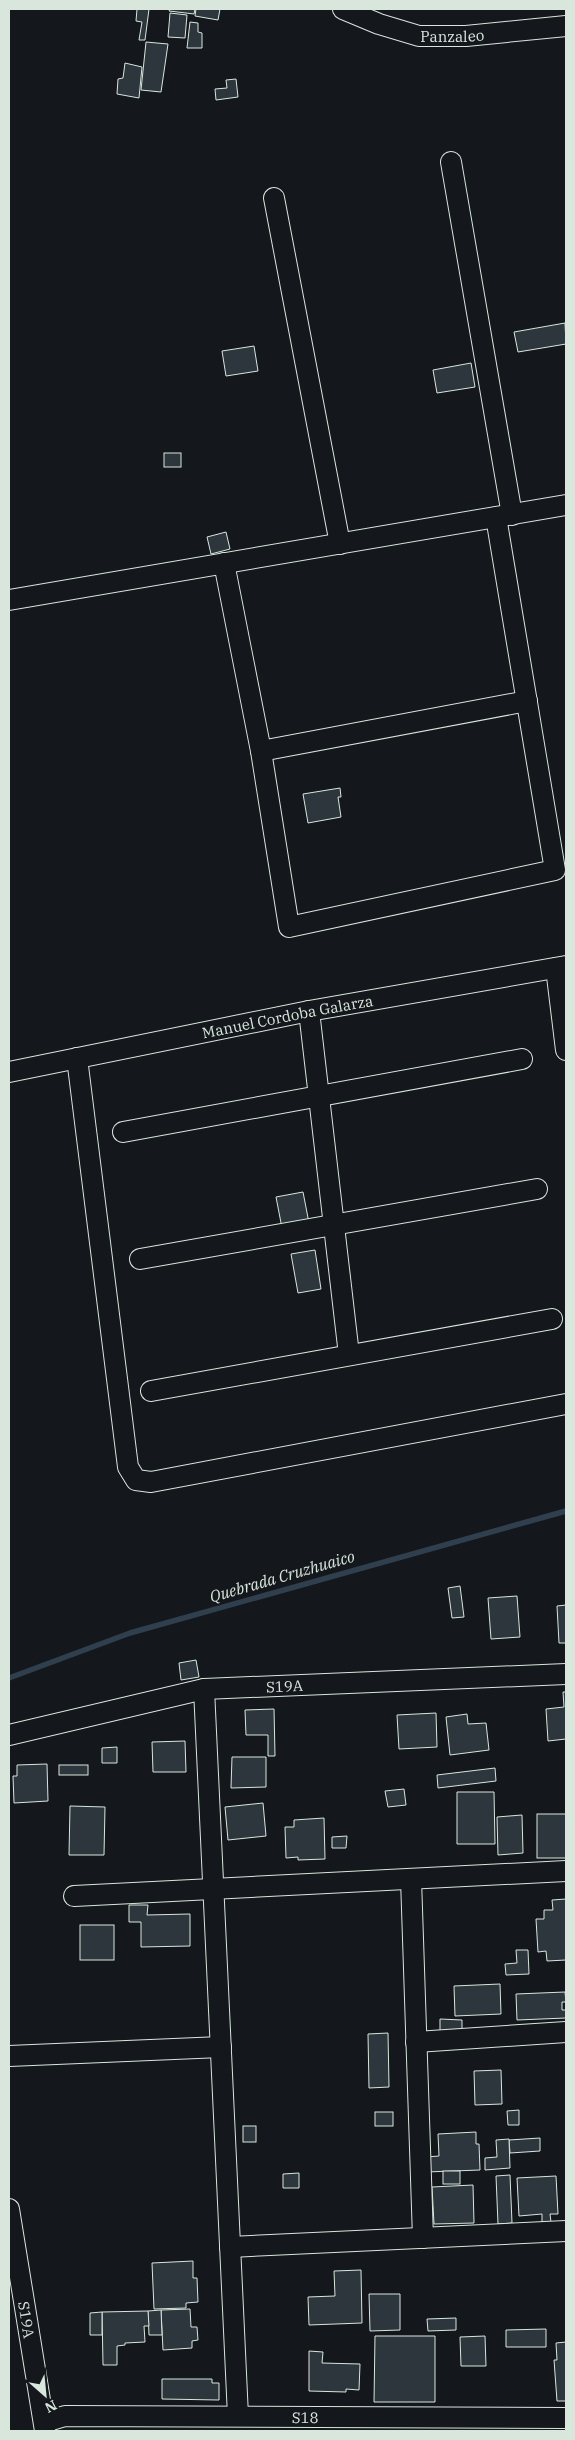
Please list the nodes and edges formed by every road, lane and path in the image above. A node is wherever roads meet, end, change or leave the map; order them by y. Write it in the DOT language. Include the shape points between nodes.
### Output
graph roads {
  1 [pos="343,9"];
  2 [pos="566,26"];
  3 [pos="452,162"];
  4 [pos="274,198"];
  5 [pos="566,505"];
  6 [pos="504,516"];
  7 [pos="340,544"];
  8 [pos="224,563"];
  9 [pos="9,600"];
  10 [pos="527,701"];
  11 [pos="261,751"];
  12 [pos="561,967"];
  13 [pos="309,1011"];
  14 [pos="566,1050"];
  15 [pos="77,1058"];
  16 [pos="522,1059"];
  17 [pos="9,1072"];
  18 [pos="319,1096"];
  19 [pos="123,1132"];
  20 [pos="537,1189"];
  21 [pos="334,1225"];
  22 [pos="140,1259"];
  23 [pos="552,1319"];
  24 [pos="349,1356"];
  25 [pos="151,1391"];
  26 [pos="566,1404"];
  27 [pos="566,1674"];
  28 [pos="204,1690"];
  29 [pos="9,1735"];
  30 [pos="566,1871"];
  31 [pos="411,1880"];
  32 [pos="213,1889"];
  33 [pos="74,1896"];
  34 [pos="566,2032"];
  35 [pos="416,2042"];
  36 [pos="221,2047"];
  37 [pos="9,2056"];
  38 [pos="9,2209"];
  39 [pos="566,2231"];
  40 [pos="423,2238"];
  41 [pos="230,2247"];
  42 [pos="238,2416"];
  43 [pos="566,2418"];
  44 [pos="45,2426"];
  1 -- 2 [label="street, Panzaleo" via="419,36 466,36"];
  3 -- 6 [label="street"];
  4 -- 7 [label="street"];
  5 -- 6 [label="street"];
  6 -- 7 [label="street"];
  6 -- 10 [label="street"];
  7 -- 8 [label="street"];
  8 -- 9 [label="street"];
  8 -- 11 [label="street"];
  10 -- 11 [label="street"];
  10 -- 11 [label="street" via="555,870 289,927"];
  12 -- 13 [label="street, Manuel Cordoba Galarza"];
  12 -- 14 [label="street"];
  13 -- 15 [label="street, Manuel Cordoba Galarza"];
  13 -- 18 [label="street"];
  15 -- 17 [label="street, Manuel Cordoba Galarza"];
  15 -- 26 [label="street" via="128,1468 136,1480 151,1482"];
  16 -- 18 [label="street"];
  18 -- 19 [label="street"];
  18 -- 21 [label="street"];
  20 -- 21 [label="street"];
  21 -- 22 [label="street"];
  21 -- 24 [label="street"];
  23 -- 24 [label="street"];
  24 -- 25 [label="street"];
  27 -- 28 [label="street, S19A"];
  28 -- 29 [label="street, S19A"];
  28 -- 32 [label="street"];
  30 -- 31 [label="street"];
  31 -- 32 [label="street"];
  31 -- 35 [label="street"];
  32 -- 33 [label="street"];
  32 -- 36 [label="street"];
  34 -- 35 [label="street"];
  35 -- 40 [label="street"];
  36 -- 37 [label="street"];
  36 -- 41 [label="street"];
  38 -- 44 [label="street, S19A"];
  39 -- 40 [label="street"];
  40 -- 41 [label="street"];
  41 -- 42 [label="street"];
  42 -- 43 [label="street, S18"];
  42 -- 44 [label="street, S18" via="65,2416"];
}
